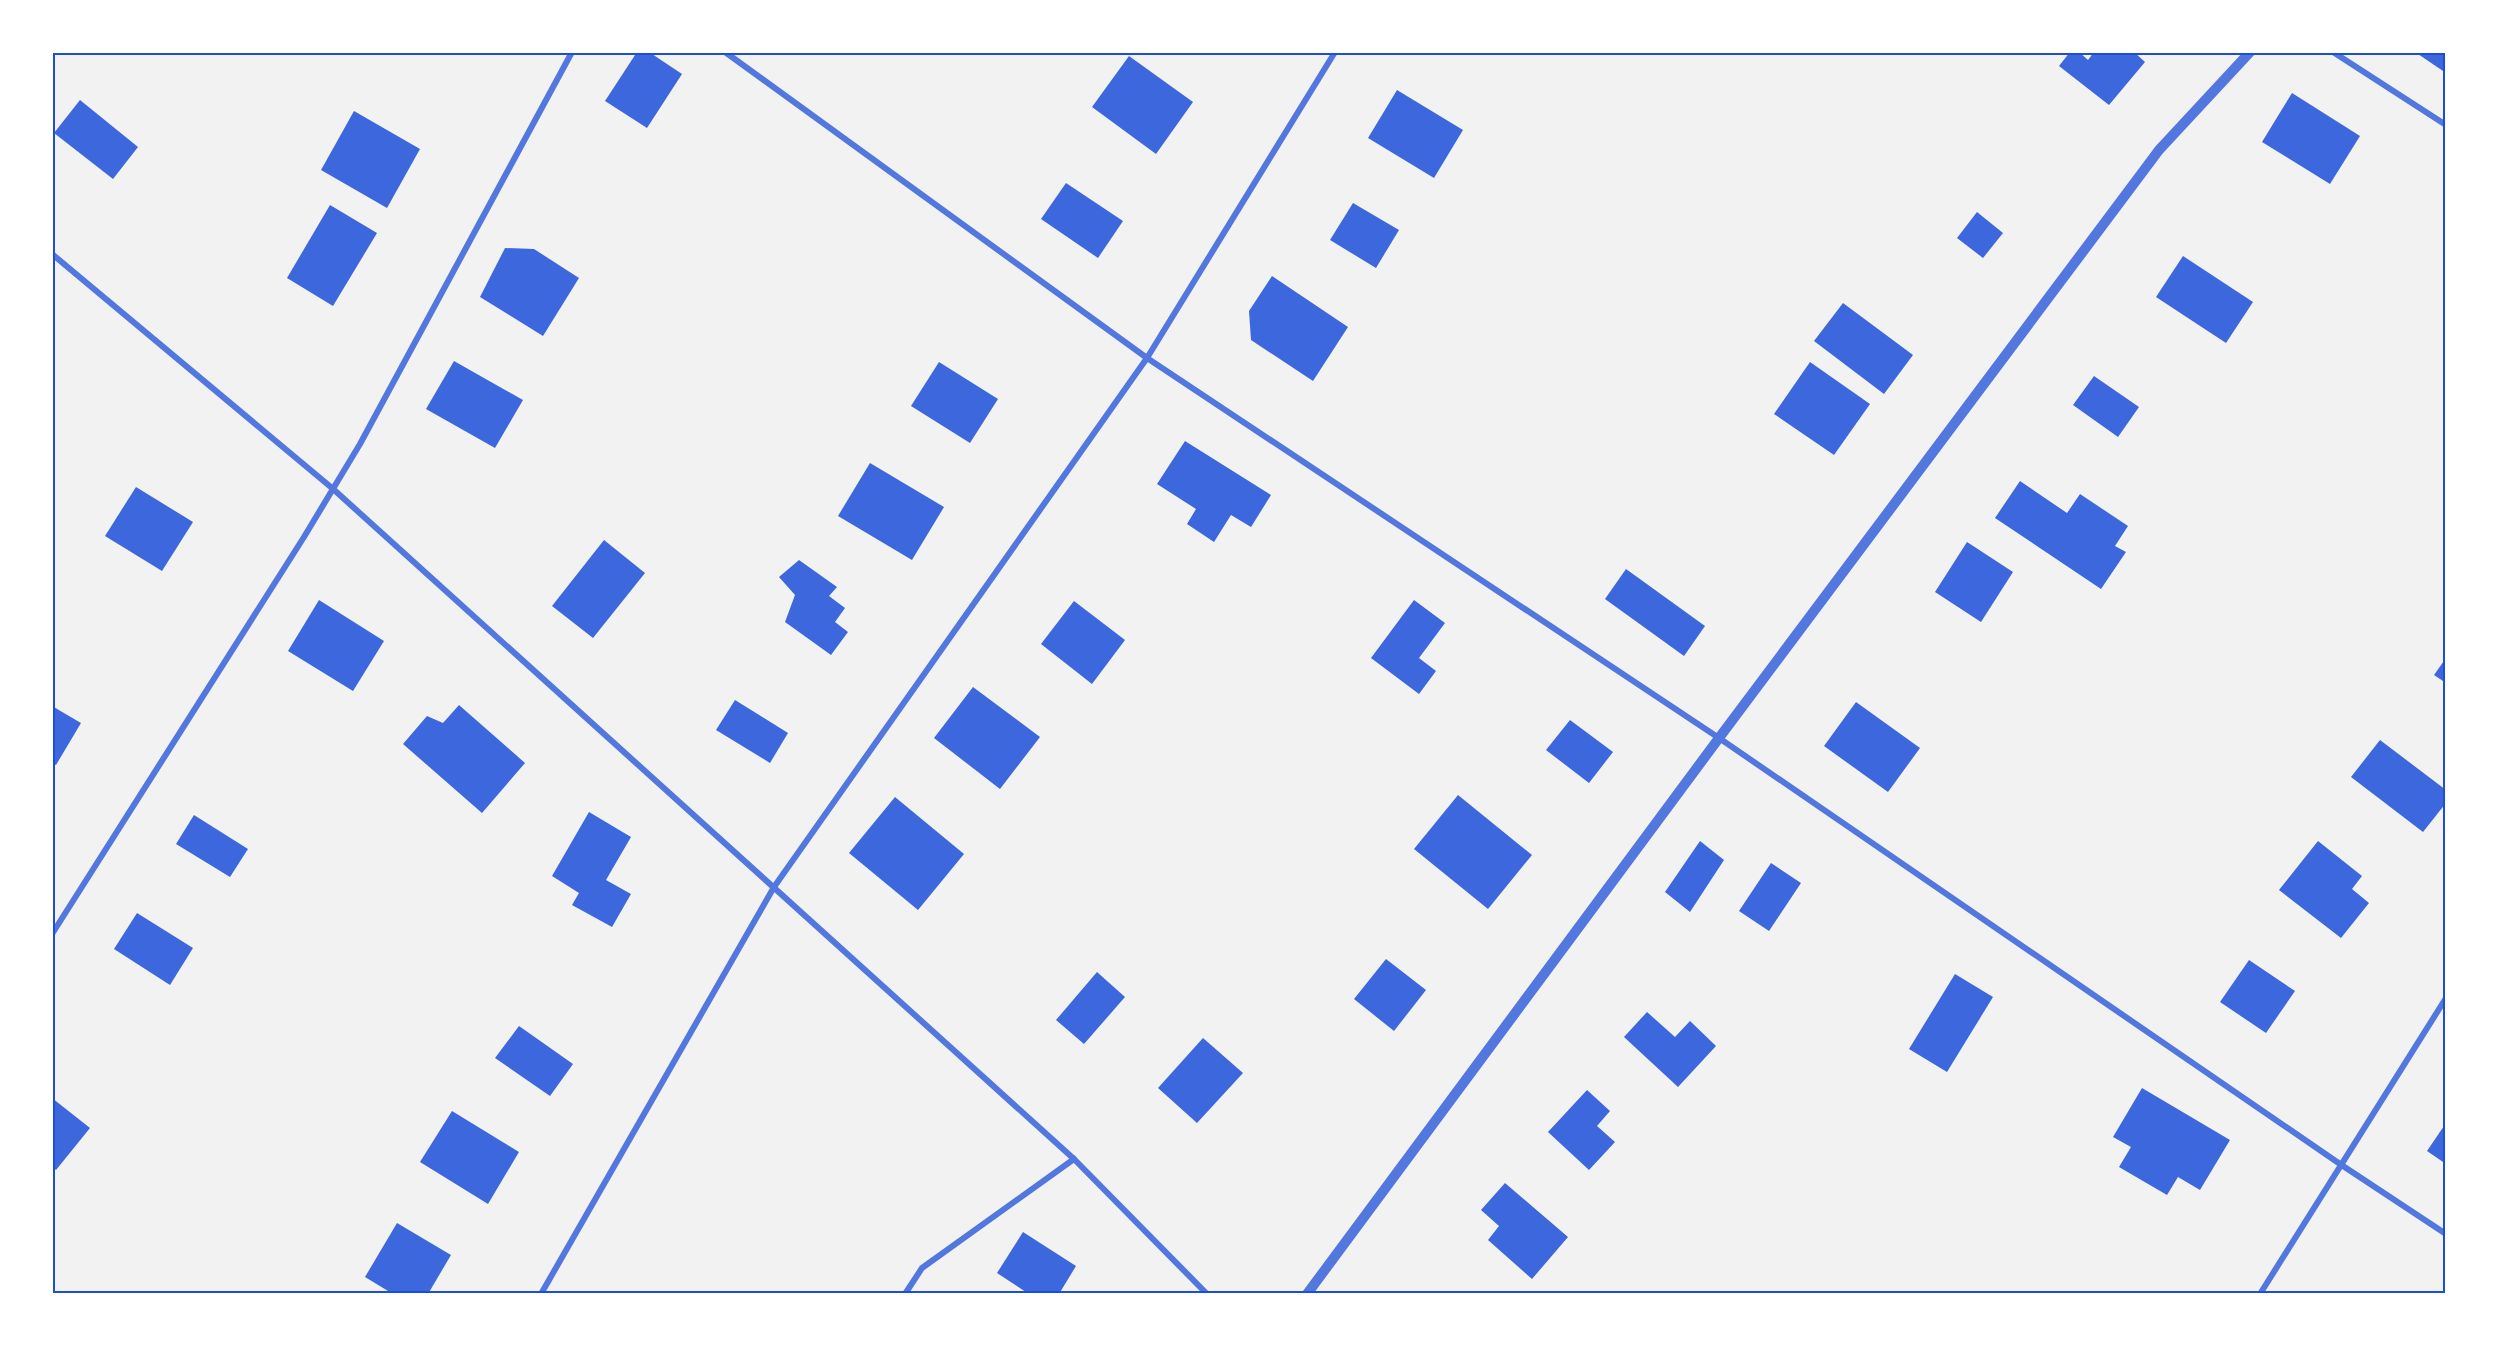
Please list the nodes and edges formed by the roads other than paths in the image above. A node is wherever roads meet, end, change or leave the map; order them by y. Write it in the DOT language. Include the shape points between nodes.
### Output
graph roads {
  1 [pos="572,52"];
  2 [pos="725,52"];
  3 [pos="1335,52"];
  4 [pos="2250,52"];
  5 [pos="2333,52"];
  6 [pos="2445,125"];
  7 [pos="52,254"];
  8 [pos="1148,358"];
  9 [pos="332,488"];
  10 [pos="1719,738"];
  11 [pos="774,887"];
  12 [pos="52,934"];
  13 [pos="2445,998"];
  14 [pos="1074,1160"];
  15 [pos="2340,1164"];
  16 [pos="2445,1234"];
  17 [pos="541,1293"];
  18 [pos="905,1293"];
  19 [pos="1207,1293"];
  20 [pos="1307,1293"];
  21 [pos="2260,1293"];
  1 -- 9 [label="street" via="360,444"];
  2 -- 8 [label="street"];
  3 -- 8 [label="street"];
  4 -- 10 [label="street" via="2159,150"];
  5 -- 6 [label="street"];
  7 -- 9 [label="street"];
  8 -- 10 [label="street"];
  8 -- 11 [label="street"];
  9 -- 11 [label="street"];
  9 -- 12 [label="street"];
  10 -- 15 [label="street"];
  10 -- 20 [label="street"];
  11 -- 14 [label="street"];
  11 -- 17 [label="street"];
  13 -- 15 [label="street"];
  14 -- 18 [label="street" via="922,1268"];
  14 -- 19 [label="street"];
  15 -- 16 [label="street"];
  15 -- 21 [label="street"];
}
